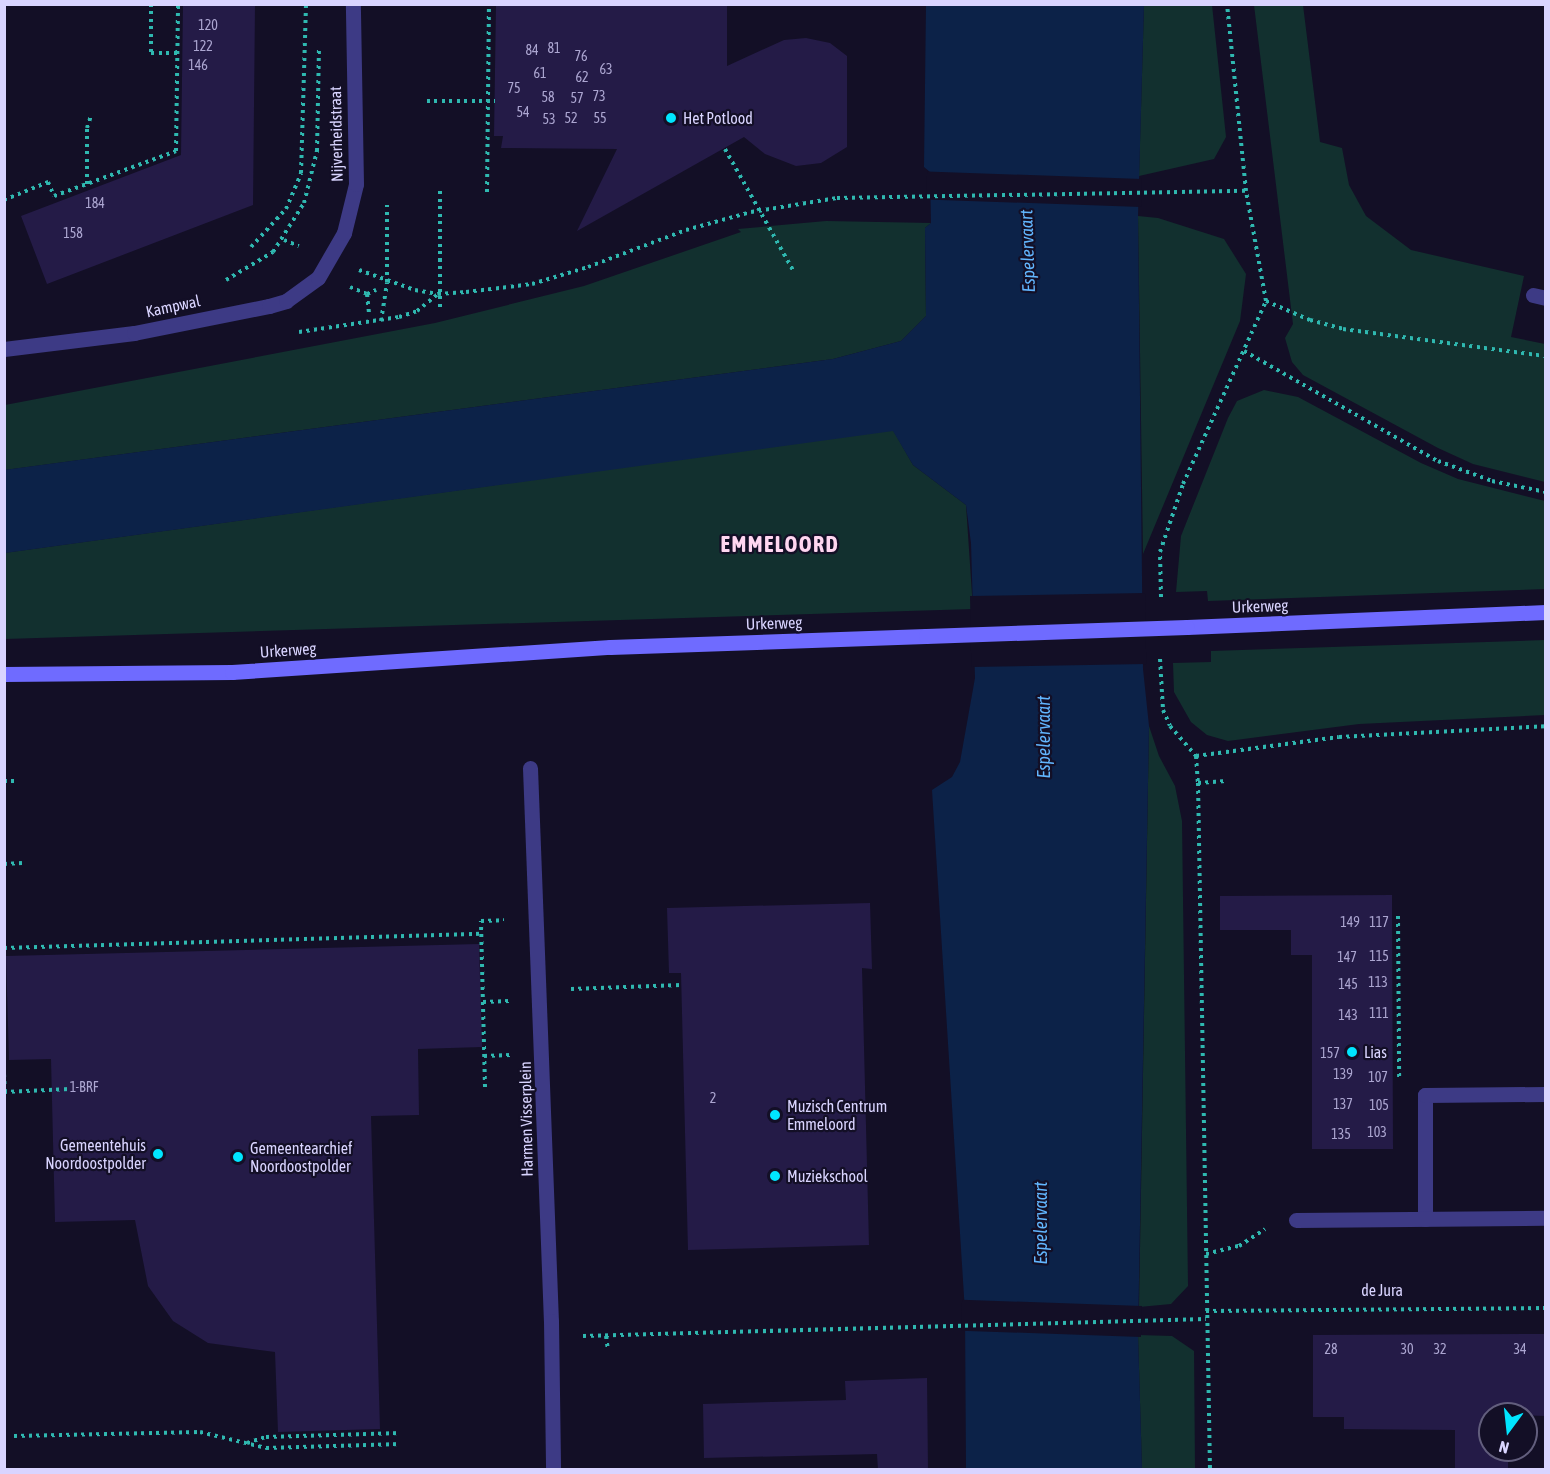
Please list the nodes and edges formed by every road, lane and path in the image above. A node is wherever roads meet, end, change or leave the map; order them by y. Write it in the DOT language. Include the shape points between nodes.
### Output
graph roads {
  1 [pos="151,4"];
  2 [pos="178,4"];
  3 [pos="306,4"];
  4 [pos="353,4"];
  5 [pos="489,4"];
  6 [pos="1227,4"];
  7 [pos="319,43"];
  8 [pos="177,53"];
  9 [pos="427,101"];
  10 [pos="495,101"];
  11 [pos="488,102"];
  12 [pos="92,116"];
  13 [pos="725,149"];
  14 [pos="87,184"];
  15 [pos="440,191"];
  16 [pos="1246,191"];
  17 [pos="487,192"];
  18 [pos="4,200"];
  19 [pos="760,210"];
  20 [pos="284,240"];
  21 [pos="251,248"];
  22 [pos="305,249"];
  23 [pos="332,260"];
  24 [pos="355,269"];
  25 [pos="794,272"];
  26 [pos="387,282"];
  27 [pos="218,283"];
  28 [pos="345,285"];
  29 [pos="376,290"];
  30 [pos="367,294"];
  31 [pos="438,294"];
  32 [pos="1266,301"];
  33 [pos="440,310"];
  34 [pos="369,314"];
  35 [pos="381,321"];
  36 [pos="296,333"];
  37 [pos="4,349"];
  38 [pos="1244,351"];
  39 [pos="1545,356"];
  40 [pos="1545,492"];
  41 [pos="1161,599"];
  42 [pos="1545,612"];
  43 [pos="1160,654"];
  44 [pos="4,674"];
  45 [pos="1545,726"];
  46 [pos="1196,756"];
  47 [pos="530,768"];
  48 [pos="4,781"];
  49 [pos="20,781"];
  50 [pos="1226,781"];
  51 [pos="1198,783"];
  52 [pos="22,863"];
  53 [pos="4,864"];
  54 [pos="1398,916"];
  55 [pos="511,920"];
  56 [pos="481,934"];
  57 [pos="4,948"];
  58 [pos="681,985"];
  59 [pos="538,990"];
  60 [pos="4,1074"];
  61 [pos="1398,1079"];
  62 [pos="485,1087"];
  63 [pos="70,1089"];
  64 [pos="5,1092"];
  65 [pos="1545,1094"];
  66 [pos="1545,1218"];
  67 [pos="1425,1219"];
  68 [pos="1296,1220"];
  69 [pos="1206,1254"];
  70 [pos="1545,1308"];
  71 [pos="1206,1311"];
  72 [pos="1206,1319"];
  73 [pos="608,1350"];
  74 [pos="401,1433"];
  75 [pos="14,1437"];
  76 [pos="246,1443"];
  77 [pos="401,1444"];
  78 [pos="554,1470"];
  79 [pos="1210,1470"];
  1 -- 8 [label="path" via="151,53"];
  2 -- 8 [label="path"];
  3 -- 21 [label="path" via="301,173 286,209"];
  4 -- 23 [label="street, Nijverheidstraat" via="356,184 349,218"];
  5 -- 11 [label="path"];
  6 -- 16 [label="path"];
  7 -- 20 [label="path" via="315,169 304,203"];
  8 -- 14 [label="path" via="176,151"];
  9 -- 11 [label="path"];
  10 -- 11 [label="path"];
  11 -- 17 [label="path"];
  12 -- 14 [label="path" via="87,128"];
  13 -- 19 [label="path"];
  14 -- 18 [label="path" via="54,196 48,182"];
  15 -- 31 [label="path"];
  16 -- 19 [label="path" via="837,198"];
  16 -- 32 [label="path"];
  19 -- 25 [label="path"];
  19 -- 31 [label="path" via="686,230 542,281"];
  20 -- 22 [label="path"];
  20 -- 27 [label="path" via="262,261"];
  23 -- 37 [label="street, Kampwal" via="302,291 268,306 134,333"];
  24 -- 26 [label="path"];
  26 -- 31 [label="path"];
  26 -- 35 [label="path"];
  28 -- 30 [label="path"];
  29 -- 30 [label="path"];
  30 -- 34 [label="path"];
  31 -- 33 [label="path"];
  31 -- 35 [label="path" via="417,311"];
  32 -- 38 [label="path"];
  32 -- 39 [label="path" via="1343,329"];
  35 -- 36 [label="path"];
  38 -- 40 [label="path" via="1438,461 1491,481"];
  38 -- 41 [label="path" via="1209,423 1164,539"];
  42 -- 44 [label="main road, Urkerweg, bridge" via="610,647 232,672"];
  43 -- 46 [label="path" via="1163,710 1170,726"];
  45 -- 46 [label="path" via="1339,737"];
  46 -- 51 [label="path"];
  47 -- 59 [label="street, Harmen Visserplein"];
  48 -- 49 [label="path"];
  50 -- 51 [label="path"];
  51 -- 69 [label="path"];
  52 -- 53 [label="path"];
  54 -- 61 [label="path"];
  55 -- 56 [label="path" via="481,921"];
  56 -- 57 [label="path"];
  56 -- 62 [label="path"];
  58 -- 59 [label="path"];
  59 -- 78 [label="street, Harmen Visserplein"];
  60 -- 64 [label="path"];
  63 -- 64 [label="path"];
  65 -- 67 [label="street" via="1425,1095"];
  66 -- 67 [label="street"];
  67 -- 68 [label="street"];
  68 -- 69 [label="path" via="1281,1220 1239,1246"];
  69 -- 71 [label="path"];
  70 -- 71 [label="path, de Jura"];
  71 -- 72 [label="path"];
  72 -- 73 [label="path" via="606,1336"];
  72 -- 79 [label="path"];
  74 -- 76 [label="path" via="267,1437"];
  75 -- 76 [label="path" via="200,1432"];
  76 -- 77 [label="path" via="266,1448"];
}
